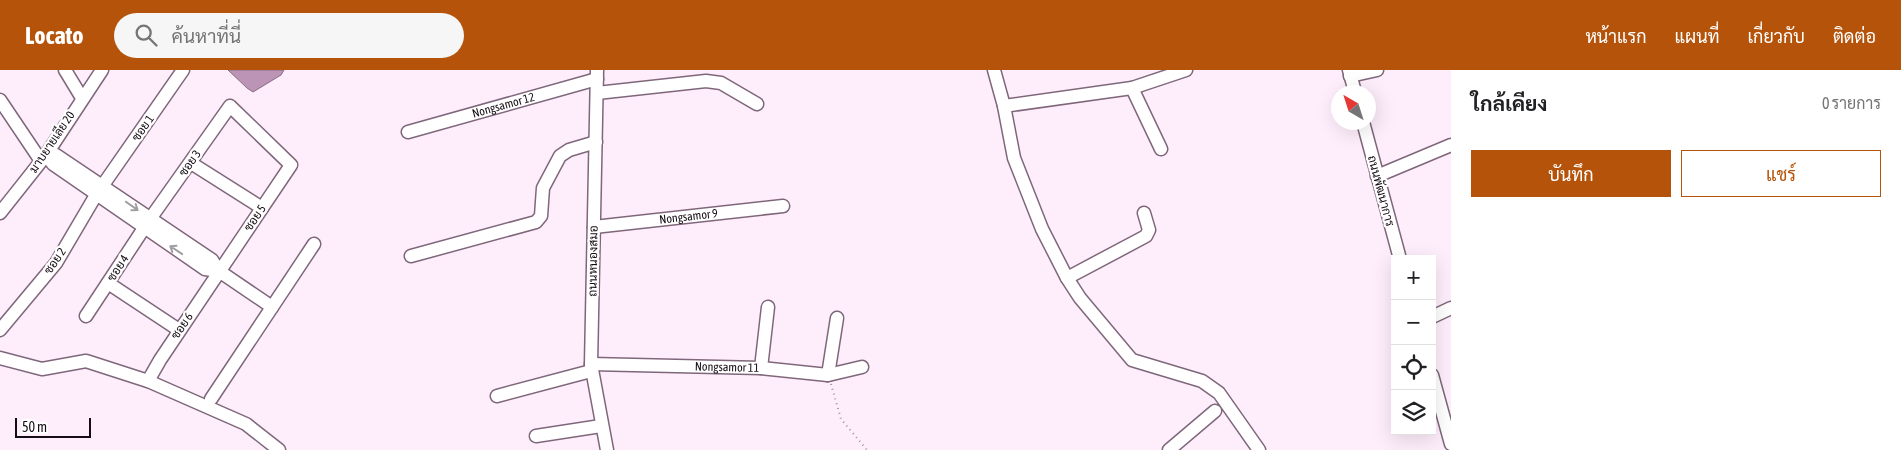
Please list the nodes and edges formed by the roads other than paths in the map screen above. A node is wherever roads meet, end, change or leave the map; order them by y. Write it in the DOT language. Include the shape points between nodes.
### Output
graph roads {
  1 [pos="65,70"];
  2 [pos="102,70"];
  3 [pos="183,70"];
  4 [pos="994,70"];
  5 [pos="1186,70"];
  6 [pos="1377,70"];
  7 [pos="1349,73"];
  8 [pos="597,75"];
  9 [pos="698,76"];
  10 [pos="1353,85"];
  11 [pos="1132,88"];
  12 [pos="597,93"];
  13 [pos="82,98"];
  14 [pos="0,100"];
  15 [pos="757,104"];
  16 [pos="1004,106"];
  17 [pos="1365,130"];
  18 [pos="408,132"];
  19 [pos="596,142"];
  20 [pos="1451,145"];
  21 [pos="1161,149"];
  22 [pos="43,158"];
  23 [pos="190,163"];
  24 [pos="291,166"];
  25 [pos="1377,176"];
  26 [pos="100,191"];
  27 [pos="783,206"];
  28 [pos="262,208"];
  29 [pos="0,213"];
  30 [pos="1144,213"];
  31 [pos="147,224"];
  32 [pos="594,227"];
  33 [pos="314,244"];
  34 [pos="1399,255"];
  35 [pos="411,256"];
  36 [pos="218,271"];
  37 [pos="1067,278"];
  38 [pos="108,283"];
  39 [pos="272,307"];
  40 [pos="768,307"];
  41 [pos="1450,310"];
  42 [pos="1436,315"];
  43 [pos="86,316"];
  44 [pos="837,318"];
  45 [pos="0,330"];
  46 [pos="180,330"];
  47 [pos="0,358"];
  48 [pos="591,367"];
  49 [pos="862,367"];
  50 [pos="761,368"];
  51 [pos="828,375"];
  52 [pos="148,381"];
  53 [pos="1436,390"];
  54 [pos="496,396"];
  55 [pos="211,399"];
  56 [pos="1215,411"];
  57 [pos="601,426"];
  58 [pos="536,436"];
  59 [pos="1451,444"];
  60 [pos="279,450"];
  61 [pos="607,450"];
  62 [pos="1169,450"];
  63 [pos="1259,450"];
  1 -- 13 [label="street"];
  2 -- 13 [label="street, มาบยายเลีย 20"];
  3 -- 26 [label="street, ซอย 1"];
  4 -- 16 [label="street"];
  5 -- 11 [label="street"];
  6 -- 7 [label="street"];
  7 -- 10 [label="street"];
  8 -- 12 [label="street, ถนนหนองสมอ"];
  8 -- 18 [label="street, Nongsamor 12"];
  9 -- 12 [label="street"];
  9 -- 15 [label="street" via="721,83"];
  11 -- 16 [label="street"];
  11 -- 21 [label="street"];
  12 -- 19 [label="street, ถนนหนองสมอ"];
  13 -- 22 [label="street, มาบยายเลีย 20"];
  14 -- 22 [label="street"];
  16 -- 37 [label="street" via="1014,158 1042,230"];
  17 -- 25 [label="street, ถนนพัฒนาการ"];
  19 -- 32 [label="street, ถนนหนองสมอ"];
  19 -- 35 [label="street" via="560,156 543,188 541,216 534,223"];
  20 -- 25 [label="street"];
  22 -- 26 [label="street" via="56,156"];
  22 -- 29 [label="street, มาบยายเลีย 20"];
  23 -- 24 [label="street, ซอย 3" via="230,106"];
  23 -- 28 [label="street"];
  23 -- 31 [label="street, ซอย 3"];
  24 -- 28 [label="street, ซอย 5"];
  25 -- 34 [label="street, ถนนพัฒนาการ"];
  26 -- 31 [label="street"];
  26 -- 45 [label="street, ซอย 2" via="56,263"];
  27 -- 32 [label="street, Nongsamor 9"];
  28 -- 36 [label="street, ซอย 5"];
  30 -- 37 [label="street" via="1149,230 1146,236"];
  31 -- 36 [label="street" via="212,260"];
  31 -- 38 [label="street, ซอย 4"];
  32 -- 48 [label="street, ถนนหนองสมอ"];
  33 -- 39 [label="street"];
  36 -- 39 [label="street"];
  36 -- 46 [label="street, ซอย 6"];
  37 -- 63 [label="street" via="1132,360 1202,381 1220,393"];
  38 -- 43 [label="street, ซอย 4"];
  38 -- 46 [label="street"];
  39 -- 55 [label="street"];
  40 -- 50 [label="street"];
  41 -- 42 [label="street"];
  44 -- 51 [label="street"];
  46 -- 52 [label="street, ซอย 6"];
  47 -- 52 [label="street" via="42,369 86,361"];
  48 -- 50 [label="street, Nongsamor 11"];
  48 -- 54 [label="street, Nongsamor 11"];
  48 -- 57 [label="street, ถนนหนองสมอ"];
  49 -- 51 [label="street, Nongsamor 11"];
  50 -- 51 [label="street, Nongsamor 11"];
  52 -- 60 [label="street" via="246,424"];
  53 -- 59 [label="street"];
  56 -- 62 [label="street"];
  57 -- 58 [label="street"];
  57 -- 61 [label="street, ถนนหนองสมอ"];
}
